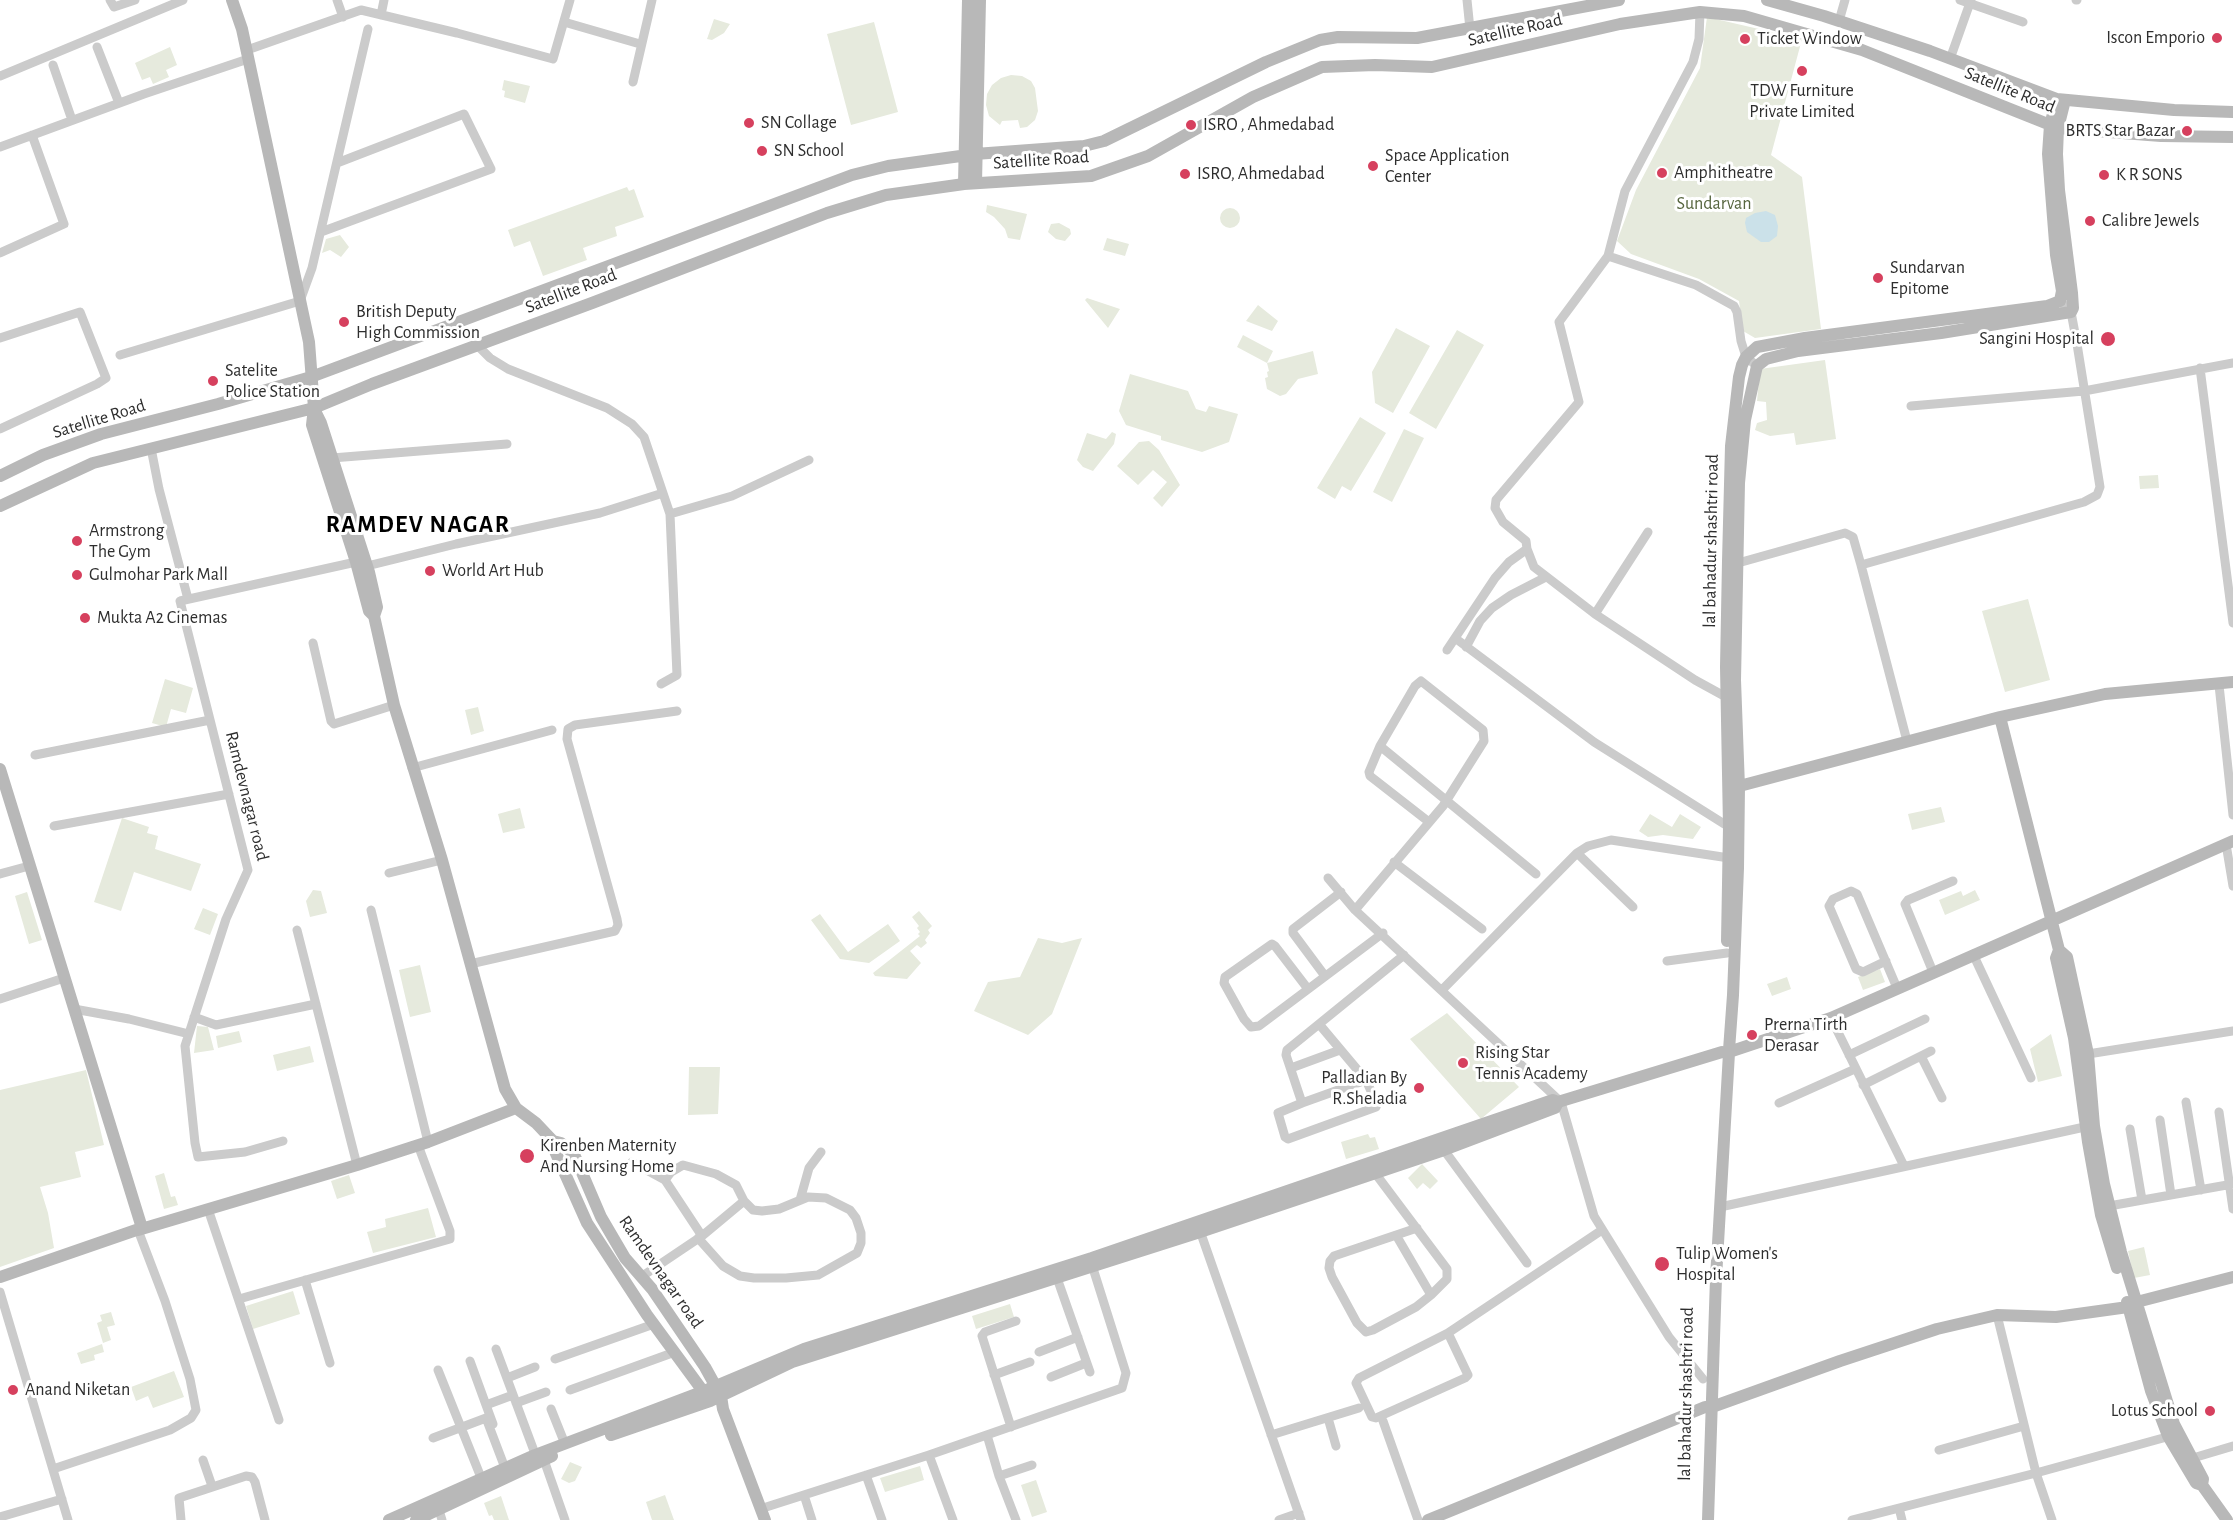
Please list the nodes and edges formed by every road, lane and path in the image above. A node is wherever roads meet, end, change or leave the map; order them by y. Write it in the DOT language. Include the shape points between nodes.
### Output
graph roads {
  1 [pos="110,0"];
  2 [pos="135,0"];
  3 [pos="183,0"];
  4 [pos="232,0"];
  5 [pos="337,0"];
  6 [pos="384,0"];
  7 [pos="570,0"];
  8 [pos="652,0"];
  9 [pos="968,0"];
  10 [pos="980,0"];
  11 [pos="1467,0"];
  12 [pos="1619,0"];
  13 [pos="1767,0"];
  14 [pos="1845,0"];
  15 [pos="1967,1"];
  16 [pos="362,5"];
  17 [pos="1700,12"];
  18 [pos="381,15"];
  19 [pos="343,17"];
  20 [pos="1839,21"];
  21 [pos="2023,21"];
  22 [pos="564,22"];
  23 [pos="368,29"];
  24 [pos="1470,29"];
  25 [pos="640,44"];
  26 [pos="97,47"];
  27 [pos="247,55"];
  28 [pos="1950,59"];
  29 [pos="53,65"];
  30 [pos="0,76"];
  31 [pos="633,82"];
  32 [pos="2061,100"];
  33 [pos="120,103"];
  34 [pos="2233,112"];
  35 [pos="72,120"];
  36 [pos="2054,127"];
  37 [pos="32,135"];
  38 [pos="2233,137"];
  39 [pos="0,147"];
  40 [pos="969,155"];
  41 [pos="337,163"];
  42 [pos="970,184"];
  43 [pos="321,232"];
  44 [pos="0,253"];
  45 [pos="1608,256"];
  46 [pos="300,301"];
  47 [pos="2060,301"];
  48 [pos="2071,312"];
  49 [pos="0,338"];
  50 [pos="478,346"];
  51 [pos="120,355"];
  52 [pos="1746,357"];
  53 [pos="2233,363"];
  54 [pos="1757,366"];
  55 [pos="2200,368"];
  56 [pos="311,377"];
  57 [pos="2084,391"];
  58 [pos="1911,406"];
  59 [pos="314,408"];
  60 [pos="0,429"];
  61 [pos="507,444"];
  62 [pos="151,448"];
  63 [pos="332,458"];
  64 [pos="809,460"];
  65 [pos="0,476"];
  66 [pos="663,493"];
  67 [pos="0,506"];
  68 [pos="670,514"];
  69 [pos="1648,532"];
  70 [pos="1527,549"];
  71 [pos="1738,563"];
  72 [pos="361,564"];
  73 [pos="1861,565"];
  74 [pos="1546,577"];
  75 [pos="188,599"];
  76 [pos="1595,614"];
  77 [pos="2233,623"];
  78 [pos="1455,638"];
  79 [pos="313,643"];
  80 [pos="1466,647"];
  81 [pos="1447,650"];
  82 [pos="2233,682"];
  83 [pos="661,684"];
  84 [pos="2219,685"];
  85 [pos="1726,697"];
  86 [pos="394,705"];
  87 [pos="677,711"];
  88 [pos="2000,717"];
  89 [pos="210,720"];
  90 [pos="552,730"];
  91 [pos="1907,741"];
  92 [pos="1380,746"];
  93 [pos="35,755"];
  94 [pos="412,768"];
  95 [pos="0,769"];
  96 [pos="1733,788"];
  97 [pos="229,794"];
  98 [pos="1445,799"];
  99 [pos="2233,815"];
  100 [pos="1429,822"];
  101 [pos="54,826"];
  102 [pos="1729,827"];
  103 [pos="2230,842"];
  104 [pos="1576,853"];
  105 [pos="1729,858"];
  106 [pos="442,860"];
  107 [pos="1394,862"];
  108 [pos="29,866"];
  109 [pos="389,873"];
  110 [pos="0,874"];
  111 [pos="1536,874"];
  112 [pos="1329,878"];
  113 [pos="1953,881"];
  114 [pos="2233,886"];
  115 [pos="1341,892"];
  116 [pos="1633,907"];
  117 [pos="1355,909"];
  118 [pos="371,910"];
  119 [pos="2052,920"];
  120 [pos="1482,929"];
  121 [pos="297,930"];
  122 [pos="1383,933"];
  123 [pos="2059,950"];
  124 [pos="1727,953"];
  125 [pos="1973,954"];
  126 [pos="1404,955"];
  127 [pos="1667,961"];
  128 [pos="1886,961"];
  129 [pos="470,964"];
  130 [pos="1933,972"];
  131 [pos="1325,976"];
  132 [pos="64,978"];
  133 [pos="1897,988"];
  134 [pos="1308,989"];
  135 [pos="1442,990"];
  136 [pos="0,999"];
  137 [pos="316,1004"];
  138 [pos="74,1009"];
  139 [pos="194,1017"];
  140 [pos="1831,1018"];
  141 [pos="1925,1019"];
  142 [pos="1319,1024"];
  143 [pos="2233,1031"];
  144 [pos="189,1034"];
  145 [pos="1340,1050"];
  146 [pos="1931,1051"];
  147 [pos="1726,1052"];
  148 [pos="2088,1054"];
  149 [pos="1849,1055"];
  150 [pos="1921,1056"];
  151 [pos="1291,1068"];
  152 [pos="1856,1069"];
  153 [pos="2031,1078"];
  154 [pos="1365,1080"];
  155 [pos="1863,1085"];
  156 [pos="1942,1098"];
  157 [pos="1560,1102"];
  158 [pos="2186,1102"];
  159 [pos="1302,1103"];
  160 [pos="1779,1103"];
  161 [pos="516,1108"];
  162 [pos="2219,1112"];
  163 [pos="2160,1120"];
  164 [pos="2090,1127"];
  165 [pos="2130,1129"];
  166 [pos="283,1141"];
  167 [pos="553,1141"];
  168 [pos="423,1143"];
  169 [pos="1444,1150"];
  170 [pos="821,1152"];
  171 [pos="632,1162"];
  172 [pos="357,1165"];
  173 [pos="1904,1166"];
  174 [pos="1375,1173"];
  175 [pos="665,1180"];
  176 [pos="2231,1185"];
  177 [pos="2200,1190"];
  178 [pos="2171,1195"];
  179 [pos="800,1200"];
  180 [pos="2142,1200"];
  181 [pos="744,1202"];
  182 [pos="2109,1206"];
  183 [pos="1720,1207"];
  184 [pos="208,1209"];
  185 [pos="2233,1209"];
  186 [pos="1198,1227"];
  187 [pos="1417,1228"];
  188 [pos="138,1230"];
  189 [pos="1602,1230"];
  190 [pos="1396,1236"];
  191 [pos="700,1237"];
  192 [pos="1091,1263"];
  193 [pos="1527,1263"];
  194 [pos="0,1277"];
  195 [pos="641,1277"];
  196 [pos="2233,1277"];
  197 [pos="1057,1278"];
  198 [pos="305,1280"];
  199 [pos="2233,1283"];
  200 [pos="0,1292"];
  201 [pos="1431,1295"];
  202 [pos="239,1299"];
  203 [pos="2131,1307"];
  204 [pos="1996,1315"];
  205 [pos="1016,1322"];
  206 [pos="654,1324"];
  207 [pos="1448,1333"];
  208 [pos="1078,1337"];
  209 [pos="496,1349"];
  210 [pos="675,1352"];
  211 [pos="1040,1352"];
  212 [pos="555,1359"];
  213 [pos="470,1361"];
  214 [pos="1030,1362"];
  215 [pos="330,1363"];
  216 [pos="536,1367"];
  217 [pos="438,1370"];
  218 [pos="994,1375"];
  219 [pos="1050,1377"];
  220 [pos="507,1378"];
  221 [pos="1703,1379"];
  222 [pos="570,1390"];
  223 [pos="546,1392"];
  224 [pos="713,1393"];
  225 [pos="515,1400"];
  226 [pos="486,1405"];
  227 [pos="1708,1407"];
  228 [pos="1359,1408"];
  229 [pos="551,1409"];
  230 [pos="1328,1418"];
  231 [pos="279,1420"];
  232 [pos="1383,1421"];
  233 [pos="2024,1426"];
  234 [pos="461,1427"];
  235 [pos="1011,1427"];
  236 [pos="987,1435"];
  237 [pos="1272,1435"];
  238 [pos="2174,1435"];
  239 [pos="433,1438"];
  240 [pos="565,1444"];
  241 [pos="1336,1446"];
  242 [pos="2233,1446"];
  243 [pos="1939,1450"];
  244 [pos="929,1455"];
  245 [pos="2193,1458"];
  246 [pos="539,1459"];
  247 [pos="203,1460"];
  248 [pos="1032,1465"];
  249 [pos="507,1467"];
  250 [pos="53,1469"];
  251 [pos="2036,1473"];
  252 [pos="866,1476"];
  253 [pos="999,1476"];
  254 [pos="483,1483"];
  255 [pos="2202,1485"];
  256 [pos="212,1486"];
  257 [pos="804,1495"];
  258 [pos="62,1499"];
  259 [pos="1899,1508"];
  260 [pos="440,1515"];
  261 [pos="763,1515"];
  262 [pos="1454,1515"];
  263 [pos="1300,1516"];
  264 [pos="0,1517"];
  265 [pos="68,1520"];
  266 [pos="182,1520"];
  267 [pos="265,1520"];
  268 [pos="389,1520"];
  269 [pos="416,1520"];
  270 [pos="565,1520"];
  271 [pos="812,1520"];
  272 [pos="882,1520"];
  273 [pos="953,1520"];
  274 [pos="1016,1520"];
  275 [pos="1279,1520"];
  276 [pos="1418,1520"];
  277 [pos="1428,1520"];
  278 [pos="1701,1520"];
  279 [pos="1708,1520"];
  280 [pos="1852,1520"];
  281 [pos="1902,1520"];
  282 [pos="2052,1520"];
  283 [pos="2227,1520"];
  1 -- 2 [label="street" via="114,7"];
  3 -- 30 [label="street"];
  4 -- 27 [label="street, Ramdevnagar road"];
  5 -- 19 [label="street"];
  6 -- 18 [label="street"];
  7 -- 22 [label="street"];
  8 -- 25 [label="street"];
  9 -- 40 [label="street"];
  10 -- 40 [label="street"];
  11 -- 24 [label="street"];
  12 -- 24 [label="street, Satellite Road"];
  13 -- 20 [label="street, Satellite Road"];
  14 -- 20 [label="street"];
  15 -- 21 [label="street"];
  15 -- 28 [label="street"];
  16 -- 18 [label="street"];
  16 -- 19 [label="street"];
  17 -- 36 [label="street, Satellite Road" via="1744,16 1863,50"];
  17 -- 42 [label="street, Satellite Road" via="1620,24 1432,67 1322,67 1253,96 1148,156 1091,176"];
  17 -- 45 [label="street" via="1693,62 1625,191"];
  18 -- 22 [label="street" via="553,59"];
  19 -- 27 [label="street"];
  20 -- 28 [label="street, Satellite Road"];
  22 -- 25 [label="street"];
  23 -- 41 [label="street"];
  24 -- 40 [label="street, Satellite Road" via="1417,38 1320,40 1104,141"];
  25 -- 31 [label="street"];
  26 -- 33 [label="street"];
  27 -- 33 [label="street"];
  27 -- 46 [label="street, Ramdevnagar road"];
  28 -- 32 [label="street, Satellite Road"];
  29 -- 35 [label="street"];
  32 -- 34 [label="street, Satellite Road"];
  32 -- 36 [label="street"];
  33 -- 35 [label="street"];
  35 -- 37 [label="street"];
  36 -- 38 [label="street, Satellite Road" via="2158,136"];
  36 -- 47 [label="street" via="2048,154"];
  36 -- 48 [label="street"];
  37 -- 39 [label="street"];
  37 -- 44 [label="street" via="64,224"];
  40 -- 42 [label="street"];
  40 -- 56 [label="street, Satellite Road" via="852,175"];
  41 -- 43 [label="street"];
  41 -- 43 [label="street" via="464,114 491,169"];
  42 -- 50 [label="street, Satellite Road" via="886,195 827,213"];
  43 -- 46 [label="street"];
  45 -- 52 [label="street" via="1696,285 1734,306"];
  45 -- 70 [label="street" via="1559,322 1579,402 1496,500 1503,522 1526,541"];
  46 -- 51 [label="street"];
  46 -- 56 [label="street, Ramdevnagar road" via="309,342"];
  47 -- 48 [label="street"];
  47 -- 52 [label="street" via="2047,306 1805,338 1757,347"];
  48 -- 54 [label="street" via="1797,351 1766,359"];
  48 -- 57 [label="street"];
  49 -- 60 [label="street" via="80,312 106,378"];
  50 -- 59 [label="street, Satellite Road"];
  50 -- 66 [label="street" via="508,369 607,408 632,424 644,437"];
  52 -- 54 [label="street"];
  52 -- 85 [label="street, lal bahadur shashtri road" via="1738,377 1731,446"];
  53 -- 55 [label="street"];
  54 -- 71 [label="street" via="1744,420"];
  55 -- 57 [label="street"];
  55 -- 77 [label="street"];
  56 -- 59 [label="street, Ramdevnagar road"];
  56 -- 65 [label="street, Satellite Road" via="101,434"];
  57 -- 58 [label="street"];
  57 -- 73 [label="street" via="2100,487 2097,495 2084,502"];
  59 -- 62 [label="street, Satellite Road"];
  59 -- 63 [label="street, Ramdevnagar road"];
  59 -- 72 [label="street, Ramdevnagar road" via="312,425"];
  61 -- 63 [label="street"];
  62 -- 67 [label="street, Satellite Road" via="93,463"];
  62 -- 75 [label="street"];
  63 -- 72 [label="street, Ramdevnagar road"];
  64 -- 68 [label="street" via="732,496"];
  66 -- 68 [label="street"];
  66 -- 72 [label="street" via="600,513"];
  68 -- 83 [label="street" via="677,675"];
  69 -- 76 [label="street"];
  70 -- 74 [label="street" via="1534,567"];
  70 -- 78 [label="street" via="1495,578"];
  71 -- 73 [label="street" via="1845,533 1852,537"];
  71 -- 96 [label="street"];
  72 -- 75 [label="street"];
  72 -- 86 [label="street, Ramdevnagar road" via="377,607 374,616"];
  73 -- 91 [label="street"];
  74 -- 76 [label="street"];
  74 -- 80 [label="street" via="1492,608"];
  75 -- 89 [label="street, Ramdevnagar road" via="180,601"];
  76 -- 85 [label="street"];
  78 -- 80 [label="street"];
  78 -- 81 [label="street"];
  79 -- 86 [label="street" via="334,724"];
  80 -- 102 [label="street" via="1594,742"];
  82 -- 84 [label="street"];
  84 -- 88 [label="street" via="2105,694"];
  84 -- 99 [label="street"];
  85 -- 96 [label="street, lal bahadur shashtri road"];
  86 -- 94 [label="street, Ramdevnagar road"];
  87 -- 129 [label="street" via="568,729 567,739 617,918 615,931"];
  88 -- 91 [label="street"];
  88 -- 119 [label="street"];
  89 -- 93 [label="street"];
  89 -- 97 [label="street, Ramdevnagar road"];
  90 -- 94 [label="street"];
  91 -- 96 [label="street"];
  92 -- 98 [label="street"];
  92 -- 98 [label="street" via="1415,686 1424,682 1485,735"];
  92 -- 100 [label="street" via="1370,776"];
  94 -- 106 [label="street, Ramdevnagar road"];
  95 -- 108 [label="street"];
  96 -- 102 [label="street, lal bahadur shashtri road"];
  96 -- 147 [label="street" via="1734,995"];
  97 -- 101 [label="street"];
  97 -- 139 [label="street, Ramdevnagar road" via="248,870 226,918"];
  98 -- 100 [label="street"];
  98 -- 111 [label="street"];
  100 -- 107 [label="street"];
  102 -- 105 [label="street, lal bahadur shashtri road"];
  103 -- 114 [label="street"];
  103 -- 119 [label="street"];
  104 -- 105 [label="street" via="1593,843 1611,840"];
  104 -- 116 [label="street"];
  104 -- 135 [label="street"];
  105 -- 124 [label="street, lal bahadur shashtri road"];
  106 -- 109 [label="street"];
  106 -- 129 [label="street, Ramdevnagar road"];
  107 -- 117 [label="street"];
  107 -- 120 [label="street"];
  108 -- 110 [label="street"];
  108 -- 132 [label="street"];
  112 -- 115 [label="street"];
  113 -- 130 [label="street" via="1905,904"];
  115 -- 117 [label="street"];
  115 -- 131 [label="street" via="1293,929 1294,936"];
  117 -- 122 [label="street"];
  118 -- 168 [label="street"];
  119 -- 123 [label="street"];
  119 -- 125 [label="street"];
  121 -- 137 [label="street"];
  122 -- 126 [label="street"];
  122 -- 131 [label="street"];
  123 -- 148 [label="street" via="2067,957"];
  123 -- 164 [label="street" via="2055,958"];
  124 -- 127 [label="street"];
  124 -- 147 [label="street, lal bahadur shashtri road"];
  125 -- 130 [label="street"];
  125 -- 153 [label="street"];
  126 -- 135 [label="street"];
  126 -- 142 [label="street"];
  128 -- 128 [label="street" via="1857,894 1851,891 1833,899 1829,906 1856,969 1863,972"];
  128 -- 133 [label="street"];
  129 -- 161 [label="street, Ramdevnagar road" via="505,1089"];
  130 -- 133 [label="street"];
  131 -- 134 [label="street"];
  132 -- 136 [label="street"];
  132 -- 138 [label="street"];
  133 -- 140 [label="street"];
  134 -- 134 [label="street" via="1259,1026 1251,1027 1224,983 1225,977 1272,944"];
  135 -- 157 [label="street"];
  137 -- 139 [label="street" via="216,1025"];
  137 -- 172 [label="street"];
  138 -- 144 [label="street"];
  138 -- 188 [label="street" via="142,1228"];
  139 -- 144 [label="street, Ramdevnagar road"];
  140 -- 147 [label="street"];
  140 -- 149 [label="street"];
  141 -- 149 [label="street"];
  142 -- 145 [label="street"];
  142 -- 151 [label="street" via="1287,1050"];
  143 -- 148 [label="street"];
  144 -- 166 [label="street, Ramdevnagar road" via="185,1046 198,1157 245,1152"];
  145 -- 151 [label="street"];
  145 -- 154 [label="street"];
  146 -- 150 [label="street"];
  147 -- 157 [label="street"];
  147 -- 183 [label="street"];
  147 -- 221 [label="street, lal bahadur shashtri road" via="1714,1168"];
  148 -- 164 [label="street"];
  149 -- 152 [label="street"];
  150 -- 155 [label="street"];
  150 -- 156 [label="street"];
  151 -- 159 [label="street"];
  152 -- 155 [label="street"];
  152 -- 160 [label="street"];
  154 -- 159 [label="street"];
  154 -- 159 [label="street" via="1376,1107 1288,1139 1278,1113"];
  155 -- 173 [label="street"];
  157 -- 169 [label="street" via="1555,1108"];
  157 -- 186 [label="street" via="1552,1100"];
  157 -- 189 [label="street" via="1594,1216"];
  158 -- 177 [label="street"];
  161 -- 167 [label="street, Ramdevnagar road"];
  161 -- 168 [label="street"];
  162 -- 176 [label="street"];
  163 -- 178 [label="street"];
  164 -- 173 [label="street"];
  164 -- 182 [label="street"];
  164 -- 203 [label="street" via="2101,1215"];
  165 -- 180 [label="street"];
  167 -- 195 [label="street, Ramdevnagar road" via="574,1154 601,1217"];
  167 -- 206 [label="street, Ramdevnagar road" via="588,1223"];
  168 -- 172 [label="street"];
  168 -- 198 [label="street" via="450,1239"];
  169 -- 174 [label="street"];
  169 -- 193 [label="street"];
  170 -- 179 [label="street" via="809,1167"];
  171 -- 175 [label="street"];
  172 -- 184 [label="street"];
  173 -- 183 [label="street"];
  174 -- 186 [label="street"];
  174 -- 187 [label="street"];
  175 -- 181 [label="street" via="683,1165 696,1167 736,1185"];
  175 -- 191 [label="street"];
  176 -- 177 [label="street"];
  176 -- 185 [label="street"];
  177 -- 178 [label="street"];
  178 -- 180 [label="street"];
  179 -- 181 [label="street" via="762,1211 753,1210"];
  179 -- 191 [label="street" via="826,1198 850,1210 861,1233 857,1253 818,1275 754,1278 740,1276 723,1266"];
  180 -- 182 [label="street"];
  181 -- 191 [label="street"];
  182 -- 203 [label="street"];
  183 -- 227 [label="street"];
  184 -- 188 [label="street"];
  184 -- 202 [label="street"];
  186 -- 192 [label="street"];
  186 -- 237 [label="street"];
  187 -- 190 [label="street"];
  187 -- 201 [label="street" via="1448,1273"];
  188 -- 194 [label="street"];
  188 -- 250 [label="street" via="190,1379 195,1410 191,1418 170,1430"];
  189 -- 207 [label="street"];
  189 -- 221 [label="street" via="1669,1337"];
  190 -- 201 [label="street"];
  190 -- 201 [label="street" via="1334,1256 1330,1261 1332,1277 1357,1323 1366,1332 1373,1330"];
  191 -- 195 [label="street"];
  192 -- 197 [label="street"];
  192 -- 224 [label="street" via="804,1349"];
  192 -- 235 [label="street" via="1126,1373 1122,1388"];
  195 -- 224 [label="street, Ramdevnagar road"];
  196 -- 203 [label="street"];
  197 -- 208 [label="street"];
  197 -- 224 [label="street" via="792,1362"];
  198 -- 202 [label="street"];
  198 -- 215 [label="street"];
  199 -- 203 [label="street"];
  200 -- 250 [label="street"];
  202 -- 231 [label="street"];
  203 -- 204 [label="street" via="2056,1317"];
  203 -- 238 [label="street" via="2174,1424"];
  204 -- 227 [label="street" via="1927,1333"];
  204 -- 233 [label="street"];
  205 -- 218 [label="street" via="982,1336"];
  206 -- 210 [label="street, Ramdevnagar road"];
  206 -- 212 [label="street"];
  207 -- 207 [label="street" via="1359,1378 1356,1383 1372,1417 1466,1378"];
  208 -- 211 [label="street"];
  208 -- 219 [label="street" via="1088,1367"];
  209 -- 220 [label="street"];
  210 -- 222 [label="street"];
  210 -- 224 [label="street, Ramdevnagar road"];
  213 -- 226 [label="street"];
  214 -- 218 [label="street"];
  216 -- 220 [label="street"];
  217 -- 234 [label="street"];
  218 -- 235 [label="street"];
  220 -- 225 [label="street"];
  221 -- 227 [label="street, lal bahadur shashtri road"];
  223 -- 225 [label="street"];
  224 -- 240 [label="street"];
  224 -- 246 [label="street"];
  224 -- 261 [label="street" via="723,1409"];
  225 -- 226 [label="street"];
  225 -- 246 [label="street"];
  226 -- 249 [label="street"];
  227 -- 262 [label="street"];
  227 -- 278 [label="street, lal bahadur shashtri road"];
  227 -- 279 [label="street"];
  228 -- 230 [label="street"];
  229 -- 240 [label="street"];
  230 -- 237 [label="street"];
  230 -- 241 [label="street"];
  232 -- 276 [label="street"];
  233 -- 243 [label="street"];
  233 -- 251 [label="street"];
  234 -- 239 [label="street"];
  234 -- 249 [label="street" via="486,1418"];
  234 -- 254 [label="street"];
  235 -- 236 [label="street"];
  236 -- 244 [label="street"];
  236 -- 253 [label="street"];
  237 -- 263 [label="street"];
  238 -- 245 [label="street"];
  238 -- 251 [label="street"];
  238 -- 255 [label="street" via="2196,1482"];
  240 -- 246 [label="street"];
  242 -- 245 [label="street"];
  244 -- 252 [label="street"];
  244 -- 273 [label="street"];
  245 -- 255 [label="street"];
  246 -- 249 [label="street"];
  246 -- 254 [label="street"];
  246 -- 270 [label="street"];
  247 -- 256 [label="street"];
  248 -- 253 [label="street"];
  249 -- 254 [label="street"];
  250 -- 258 [label="street"];
  251 -- 259 [label="street"];
  251 -- 282 [label="street"];
  252 -- 257 [label="street"];
  252 -- 272 [label="street"];
  253 -- 274 [label="street"];
  254 -- 260 [label="street"];
  254 -- 268 [label="street"];
  255 -- 283 [label="street"];
  256 -- 266 [label="street" via="179,1498"];
  256 -- 267 [label="street" via="252,1477"];
  257 -- 261 [label="street"];
  257 -- 271 [label="street"];
  258 -- 264 [label="street"];
  258 -- 265 [label="street"];
  259 -- 280 [label="street"];
  259 -- 281 [label="street"];
  260 -- 269 [label="street"];
  262 -- 277 [label="street"];
  263 -- 275 [label="street"];
}
